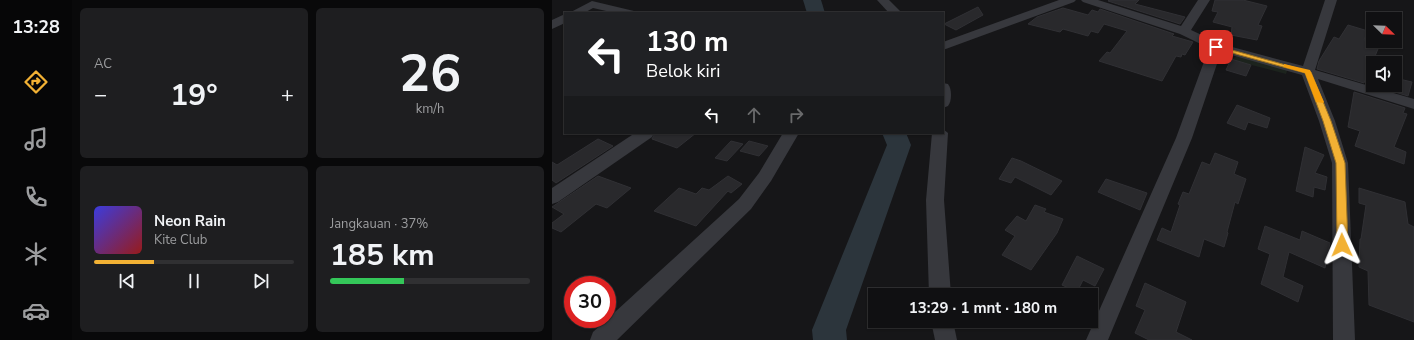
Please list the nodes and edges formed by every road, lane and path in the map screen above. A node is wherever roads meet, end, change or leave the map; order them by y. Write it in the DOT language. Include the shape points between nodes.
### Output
graph roads {
  1 [pos="574,0"];
  2 [pos="883,0"];
  3 [pos="1070,0"];
  4 [pos="1087,0"];
  5 [pos="1204,0"];
  6 [pos="1332,0"];
  7 [pos="592,4"];
  8 [pos="577,12"];
  9 [pos="626,12"];
  10 [pos="895,12"];
  11 [pos="564,19"];
  12 [pos="552,25"];
  13 [pos="1184,31"];
  14 [pos="944,46"];
  15 [pos="1216,47"];
  16 [pos="1308,72"];
  17 [pos="1414,104"];
  18 [pos="645,134"];
  19 [pos="790,134"];
  20 [pos="940,134"];
  21 [pos="552,197"];
  22 [pos="940,288"];
  23 [pos="943,328"];
  24 [pos="601,340"];
  25 [pos="946,340"];
  26 [pos="1097,340"];
  27 [pos="1344,340"];
  1 -- 7 [label="street"];
  2 -- 10 [label="street"];
  3 -- 14 [label="street"];
  4 -- 13 [label="street"];
  5 -- 13 [label="street"];
  6 -- 16 [label="street"];
  7 -- 8 [label="street"];
  7 -- 9 [label="street"];
  11 -- 12 [label="street"];
  13 -- 15 [label="street"];
  15 -- 16 [label="street"];
  15 -- 26 [label="street" via="1184,138"];
  16 -- 17 [label="street"];
  16 -- 27 [label="street" via="1340,163"];
  18 -- 21 [label="street"];
  19 -- 24 [label="street" via="766,177 745,204"];
  20 -- 22 [label="street" via="935,200"];
  23 -- 25 [label="street"];
}
